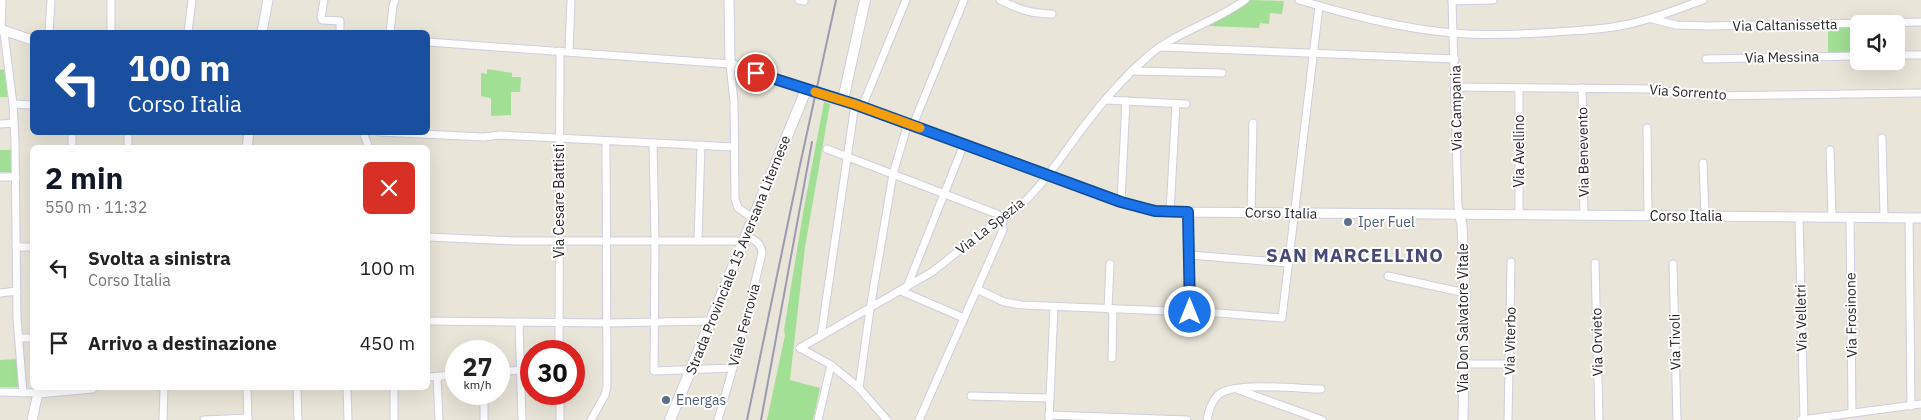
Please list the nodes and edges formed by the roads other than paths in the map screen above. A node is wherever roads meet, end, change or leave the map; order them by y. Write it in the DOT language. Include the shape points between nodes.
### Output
graph roads {
  1 [pos="2,0"];
  2 [pos="51,0"];
  3 [pos="112,0"];
  4 [pos="192,0"];
  5 [pos="268,0"];
  6 [pos="324,0"];
  7 [pos="395,0"];
  8 [pos="571,0"];
  9 [pos="729,0"];
  10 [pos="865,0"];
  11 [pos="906,0"];
  12 [pos="964,0"];
  13 [pos="1000,0"];
  14 [pos="1245,0"];
  15 [pos="1299,0"];
  16 [pos="1452,0"];
  17 [pos="1493,0"];
  18 [pos="1689,0"];
  19 [pos="1700,1"];
  20 [pos="1319,6"];
  21 [pos="1052,14"];
  22 [pos="1650,18"];
  23 [pos="1921,22"];
  24 [pos="0,29"];
  25 [pos="49,30"];
  26 [pos="112,30"];
  27 [pos="188,30"];
  28 [pos="262,30"];
  29 [pos="340,30"];
  30 [pos="390,30"];
  31 [pos="1454,33"];
  32 [pos="30,39"];
  33 [pos="430,42"];
  34 [pos="1161,47"];
  35 [pos="560,51"];
  36 [pos="570,52"];
  37 [pos="1313,54"];
  38 [pos="1905,55"];
  39 [pos="1921,55"];
  40 [pos="1850,56"];
  41 [pos="1455,59"];
  42 [pos="1706,59"];
  43 [pos="730,64"];
  44 [pos="1132,71"];
  45 [pos="1222,73"];
  46 [pos="1455,87"];
  47 [pos="1519,88"];
  48 [pos="1582,88"];
  49 [pos="806,90"];
  50 [pos="1921,92"];
  51 [pos="843,100"];
  52 [pos="1105,100"];
  53 [pos="1126,101"];
  54 [pos="13,104"];
  55 [pos="1176,104"];
  56 [pos="1186,104"];
  57 [pos="30,105"];
  58 [pos="858,105"];
  59 [pos="14,123"];
  60 [pos="1254,123"];
  61 [pos="0,124"];
  62 [pos="910,124"];
  63 [pos="1647,128"];
  64 [pos="430,135"];
  65 [pos="559,138"];
  66 [pos="1882,138"];
  67 [pos="606,141"];
  68 [pos="653,143"];
  69 [pos="964,144"];
  70 [pos="701,145"];
  71 [pos="734,147"];
  72 [pos="827,149"];
  73 [pos="1830,150"];
  74 [pos="847,157"];
  75 [pos="1703,163"];
  76 [pos="892,174"];
  77 [pos="1048,175"];
  78 [pos="0,177"];
  79 [pos="16,177"];
  80 [pos="945,194"];
  81 [pos="1121,202"];
  82 [pos="1170,212"];
  83 [pos="1188,212"];
  84 [pos="1251,213"];
  85 [pos="1294,213"];
  86 [pos="1584,215"];
  87 [pos="1460,216"];
  88 [pos="1519,216"];
  89 [pos="1648,216"];
  90 [pos="1704,216"];
  91 [pos="1799,216"];
  92 [pos="1832,217"];
  93 [pos="1850,217"];
  94 [pos="1884,218"];
  95 [pos="1909,218"];
  96 [pos="1921,218"];
  97 [pos="754,219"];
  98 [pos="1002,220"];
  99 [pos="430,237"];
  100 [pos="746,239"];
  101 [pos="559,240"];
  102 [pos="607,240"];
  103 [pos="655,240"];
  104 [pos="698,240"];
  105 [pos="16,247"];
  106 [pos="30,247"];
  107 [pos="1190,255"];
  108 [pos="1511,262"];
  109 [pos="1289,263"];
  110 [pos="1595,263"];
  111 [pos="1110,264"];
  112 [pos="1673,264"];
  113 [pos="1388,276"];
  114 [pos="904,289"];
  115 [pos="977,289"];
  116 [pos="17,291"];
  117 [pos="0,293"];
  118 [pos="1465,293"];
  119 [pos="1054,306"];
  120 [pos="870,309"];
  121 [pos="1111,309"];
  122 [pos="1190,312"];
  123 [pos="964,318"];
  124 [pos="430,321"];
  125 [pos="712,321"];
  126 [pos="519,322"];
  127 [pos="559,322"];
  128 [pos="654,322"];
  129 [pos="607,323"];
  130 [pos="822,336"];
  131 [pos="19,338"];
  132 [pos="30,338"];
  133 [pos="559,340"];
  134 [pos="1112,358"];
  135 [pos="831,364"];
  136 [pos="1464,364"];
  137 [pos="1509,364"];
  138 [pos="733,368"];
  139 [pos="520,370"];
  140 [pos="691,370"];
  141 [pos="510,371"];
  142 [pos="445,376"];
  143 [pos="430,377"];
  144 [pos="437,377"];
  145 [pos="859,388"];
  146 [pos="1236,389"];
  147 [pos="1321,389"];
  148 [pos="62,390"];
  149 [pos="164,390"];
  150 [pos="247,390"];
  151 [pos="297,390"];
  152 [pos="347,390"];
  153 [pos="394,390"];
  154 [pos="0,392"];
  155 [pos="23,393"];
  156 [pos="38,393"];
  157 [pos="971,396"];
  158 [pos="1050,398"];
  159 [pos="1921,404"];
  160 [pos="484,405"];
  161 [pos="521,405"];
  162 [pos="560,405"];
  163 [pos="1911,406"];
  164 [pos="1852,413"];
  165 [pos="1049,418"];
  166 [pos="1310,418"];
  167 [pos="248,419"];
  168 [pos="1143,419"];
  169 [pos="32,420"];
  170 [pos="163,420"];
  171 [pos="204,420"];
  172 [pos="298,420"];
  173 [pos="348,420"];
  174 [pos="394,420"];
  175 [pos="439,420"];
  176 [pos="484,420"];
  177 [pos="522,420"];
  178 [pos="560,420"];
  179 [pos="591,420"];
  180 [pos="670,420"];
  181 [pos="718,420"];
  182 [pos="818,420"];
  183 [pos="887,420"];
  184 [pos="919,420"];
  185 [pos="1187,420"];
  186 [pos="1207,420"];
  187 [pos="1322,420"];
  188 [pos="1463,420"];
  189 [pos="1508,420"];
  190 [pos="1598,420"];
  191 [pos="1677,420"];
  192 [pos="1802,420"];
  1 -- 24 [label="street"];
  2 -- 25 [label="street"];
  3 -- 26 [label="street"];
  4 -- 27 [label="street"];
  5 -- 28 [label="street"];
  6 -- 29 [label="street" via="322,20 340,21"];
  7 -- 30 [label="street"];
  8 -- 36 [label="street"];
  9 -- 43 [label="street"];
  10 -- 51 [label="main road"];
  11 -- 58 [label="street"];
  12 -- 62 [label="street"];
  13 -- 21 [label="street" via="1028,12"];
  14 -- 34 [label="street, Via La Spezia"];
  15 -- 20 [label="street"];
  16 -- 17 [label="street"];
  16 -- 31 [label="street, Via Campania"];
  18 -- 19 [label="street"];
  19 -- 22 [label="street"];
  20 -- 31 [label="street"];
  20 -- 37 [label="street"];
  22 -- 23 [label="street, Via Caltanissetta" via="1676,25 1707,26"];
  22 -- 31 [label="street" via="1594,30"];
  24 -- 32 [label="street"];
  24 -- 54 [label="street" via="4,33"];
  31 -- 41 [label="street, Via Campania"];
  33 -- 35 [label="street"];
  34 -- 37 [label="street"];
  34 -- 44 [label="street, Via La Spezia"];
  35 -- 36 [label="street"];
  35 -- 65 [label="street, Via Cesare Battisti"];
  36 -- 43 [label="street"];
  37 -- 41 [label="street"];
  37 -- 85 [label="street"];
  38 -- 39 [label="street"];
  40 -- 42 [label="street, Via Messina"];
  41 -- 46 [label="street, Via Campania"];
  43 -- 49 [label="street, Corso Italia"];
  43 -- 71 [label="street"];
  44 -- 45 [label="street"];
  44 -- 52 [label="street, Via La Spezia"];
  46 -- 47 [label="street, Via Sorrento"];
  46 -- 87 [label="street, Via Campania"];
  47 -- 48 [label="street, Via Sorrento"];
  47 -- 88 [label="street, Via Avellino"];
  48 -- 50 [label="street, Via Sorrento" via="1652,89 1702,96"];
  48 -- 86 [label="street, Via Benevento"];
  49 -- 51 [label="main road, Corso Italia"];
  49 -- 97 [label="main road, Strada Provinciale 15 Aversana Liternese"];
  51 -- 58 [label="street, Corso Italia"];
  52 -- 53 [label="street"];
  52 -- 77 [label="street, Via La Spezia"];
  53 -- 55 [label="street"];
  53 -- 81 [label="street"];
  54 -- 57 [label="street"];
  54 -- 59 [label="street"];
  55 -- 56 [label="street"];
  55 -- 82 [label="street"];
  58 -- 62 [label="street, Corso Italia"];
  58 -- 74 [label="street"];
  59 -- 61 [label="street"];
  59 -- 79 [label="street"];
  60 -- 84 [label="street"];
  62 -- 69 [label="street, Corso Italia"];
  62 -- 76 [label="street"];
  63 -- 89 [label="street"];
  64 -- 65 [label="street"];
  65 -- 67 [label="street"];
  65 -- 101 [label="street, Via Cesare Battisti"];
  66 -- 94 [label="street"];
  67 -- 68 [label="street"];
  67 -- 102 [label="street"];
  68 -- 70 [label="street"];
  68 -- 103 [label="street"];
  69 -- 77 [label="street, Corso Italia"];
  69 -- 80 [label="street"];
  70 -- 71 [label="street"];
  70 -- 104 [label="street"];
  71 -- 97 [label="street" via="736,204"];
  72 -- 74 [label="street"];
  73 -- 92 [label="street"];
  74 -- 76 [label="street"];
  74 -- 130 [label="street"];
  75 -- 90 [label="street"];
  76 -- 80 [label="street"];
  76 -- 120 [label="street"];
  77 -- 81 [label="street, Corso Italia"];
  77 -- 98 [label="street, Via La Spezia"];
  78 -- 79 [label="street"];
  79 -- 105 [label="street"];
  80 -- 98 [label="street" via="997,214"];
  80 -- 114 [label="street"];
  81 -- 82 [label="street, Corso Italia"];
  82 -- 83 [label="street, Corso Italia"];
  83 -- 84 [label="street, Corso Italia"];
  83 -- 107 [label="street"];
  84 -- 85 [label="street, Corso Italia"];
  85 -- 87 [label="street, Corso Italia"];
  85 -- 109 [label="street"];
  86 -- 88 [label="street, Corso Italia"];
  86 -- 89 [label="street, Corso Italia"];
  87 -- 88 [label="street, Corso Italia"];
  87 -- 118 [label="street, Via Don Salvatore Vitale"];
  89 -- 90 [label="street, Corso Italia"];
  90 -- 91 [label="street, Corso Italia"];
  91 -- 92 [label="street, Corso Italia"];
  91 -- 192 [label="street, Via Velletri"];
  92 -- 93 [label="street, Corso Italia"];
  93 -- 94 [label="street, Corso Italia"];
  93 -- 164 [label="street, Via Frosinone"];
  94 -- 95 [label="street, Corso Italia"];
  95 -- 96 [label="street, Corso Italia"];
  95 -- 163 [label="street"];
  97 -- 100 [label="main road, Strada Provinciale 15 Aversana Liternese"];
  98 -- 114 [label="street, Via La Spezia"];
  98 -- 115 [label="street" via="1003,230"];
  99 -- 101 [label="street"];
  100 -- 104 [label="street"];
  100 -- 125 [label="main road, Strada Provinciale 15 Aversana Liternese"];
  100 -- 138 [label="street, Viale Ferrovia" via="757,241 762,247 762,254"];
  101 -- 102 [label="street"];
  101 -- 127 [label="street, Via Cesare Battisti"];
  102 -- 103 [label="street"];
  102 -- 129 [label="street"];
  103 -- 104 [label="street"];
  103 -- 128 [label="street"];
  105 -- 106 [label="street"];
  105 -- 116 [label="street"];
  107 -- 109 [label="street"];
  107 -- 122 [label="street"];
  108 -- 137 [label="street, Via Viterbo"];
  109 -- 122 [label="street" via="1282,318"];
  110 -- 190 [label="street, Via Orvieto"];
  111 -- 121 [label="street"];
  112 -- 191 [label="street, Via Tivoli"];
  113 -- 118 [label="street"];
  114 -- 120 [label="street, Via La Spezia"];
  114 -- 123 [label="street"];
  115 -- 119 [label="street" via="1004,302"];
  115 -- 123 [label="street"];
  116 -- 117 [label="street"];
  116 -- 131 [label="street"];
  118 -- 136 [label="street, Via Don Salvatore Vitale"];
  119 -- 121 [label="street"];
  119 -- 158 [label="street"];
  120 -- 130 [label="street, Via La Spezia"];
  120 -- 145 [label="street"];
  121 -- 122 [label="street"];
  121 -- 134 [label="street"];
  123 -- 184 [label="street"];
  124 -- 126 [label="street"];
  125 -- 128 [label="street"];
  125 -- 140 [label="main road, Strada Provinciale 15 Aversana Liternese"];
  126 -- 127 [label="street"];
  126 -- 139 [label="street"];
  127 -- 129 [label="street"];
  127 -- 133 [label="street, Via Cesare Battisti"];
  128 -- 129 [label="street"];
  128 -- 140 [label="street" via="654,371"];
  129 -- 179 [label="street" via="607,386"];
  130 -- 135 [label="street, Via La Spezia" via="800,348"];
  131 -- 132 [label="street"];
  131 -- 155 [label="street"];
  135 -- 145 [label="street"];
  135 -- 182 [label="street"];
  136 -- 137 [label="street"];
  136 -- 188 [label="street, Via Don Salvatore Vitale"];
  137 -- 189 [label="street, Via Viterbo"];
  138 -- 140 [label="street"];
  138 -- 181 [label="street, Viale Ferrovia"];
  139 -- 141 [label="street"];
  140 -- 180 [label="main road, Strada Provinciale 15 Aversana Liternese"];
  142 -- 144 [label="street"];
  143 -- 144 [label="street"];
  144 -- 175 [label="street"];
  145 -- 183 [label="street"];
  146 -- 147 [label="street" via="1274,386"];
  146 -- 166 [label="street"];
  146 -- 186 [label="street" via="1225,390 1217,396"];
  148 -- 156 [label="street"];
  149 -- 170 [label="street"];
  150 -- 167 [label="street"];
  151 -- 172 [label="street"];
  152 -- 173 [label="street"];
  153 -- 174 [label="street"];
  154 -- 155 [label="street"];
  155 -- 156 [label="street"];
  156 -- 169 [label="street"];
  157 -- 158 [label="street"];
  158 -- 165 [label="street"];
  159 -- 163 [label="street"];
  160 -- 176 [label="street"];
  161 -- 177 [label="street"];
  162 -- 178 [label="street"];
  163 -- 164 [label="street"];
  164 -- 192 [label="street"];
  165 -- 168 [label="street"];
  166 -- 187 [label="street"];
  167 -- 171 [label="street"];
  168 -- 185 [label="street"];
}
